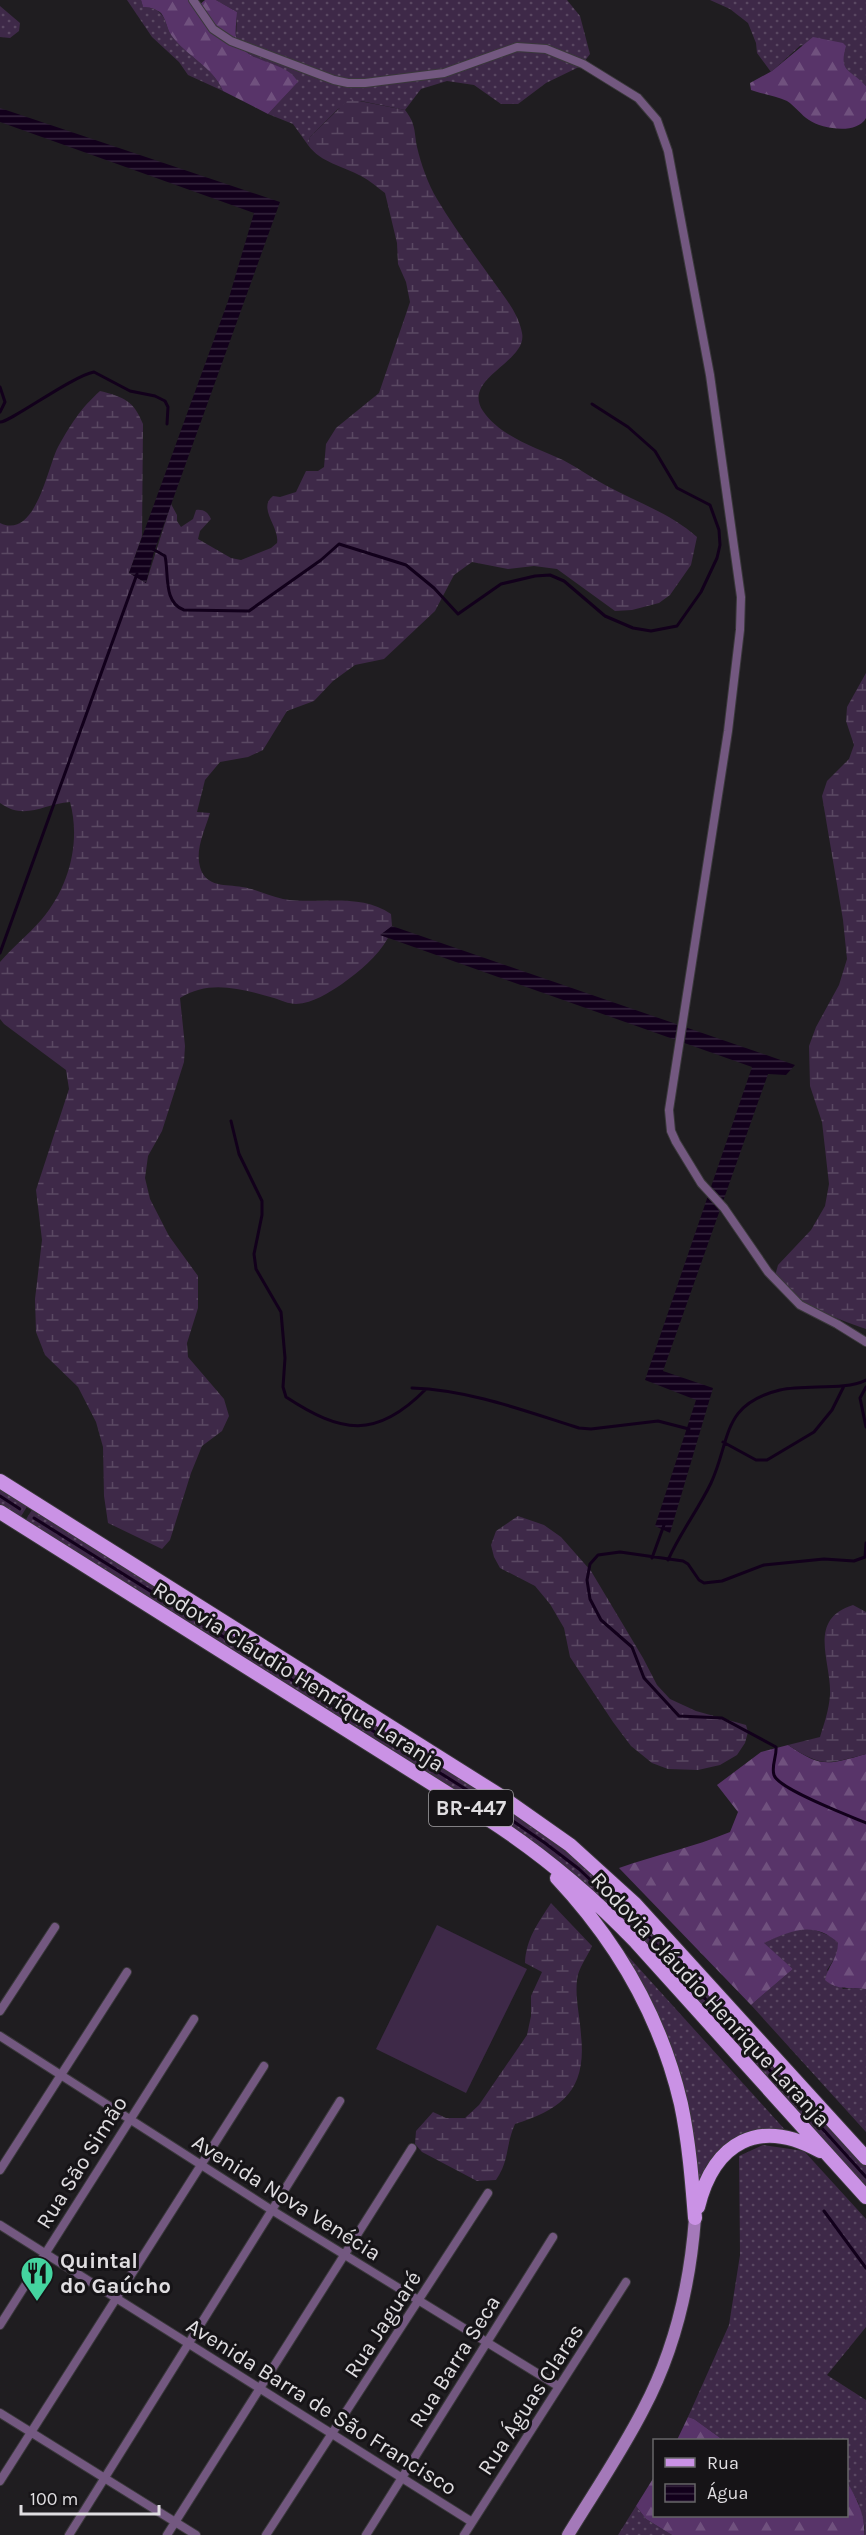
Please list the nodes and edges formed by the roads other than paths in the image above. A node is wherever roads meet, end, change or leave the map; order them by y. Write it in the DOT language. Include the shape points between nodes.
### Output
graph roads {
  1 [pos="192,0"];
  2 [pos="866,1342"];
  3 [pos="0,1481"];
  4 [pos="0,1512"];
  5 [pos="485,1817"];
  6 [pos="56,1927"];
  7 [pos="127,1972"];
  8 [pos="0,2010"];
  9 [pos="194,2019"];
  10 [pos="0,2036"];
  11 [pos="264,2066"];
  12 [pos="62,2074"];
  13 [pos="340,2101"];
  14 [pos="129,2119"];
  15 [pos="412,2148"];
  16 [pos="829,2156"];
  17 [pos="866,2158"];
  18 [pos="200,2165"];
  19 [pos="0,2170"];
  20 [pos="488,2193"];
  21 [pos="866,2197"];
  22 [pos="270,2209"];
  23 [pos="695,2218"];
  24 [pos="0,2225"];
  25 [pos="553,2237"];
  26 [pos="344,2253"];
  27 [pos="45,2254"];
  28 [pos="626,2282"];
  29 [pos="114,2298"];
  30 [pos="418,2300"];
  31 [pos="0,2325"];
  32 [pos="487,2342"];
  33 [pos="187,2344"];
  34 [pos="558,2386"];
  35 [pos="260,2390"];
  36 [pos="0,2413"];
  37 [pos="30,2433"];
  38 [pos="333,2434"];
  39 [pos="402,2477"];
  40 [pos="103,2479"];
  41 [pos="0,2481"];
  42 [pos="175,2522"];
  43 [pos="472,2522"];
  44 [pos="69,2535"];
  45 [pos="167,2535"];
  46 [pos="196,2535"];
  47 [pos="266,2535"];
  48 [pos="366,2535"];
  49 [pos="464,2535"];
  50 [pos="568,2535"];
  1 -- 2 [label="street" via="213,28 226,38 334,80 365,83 444,73 506,50 530,46 592,69 638,98 657,120 668,151 710,375 741,597 728,731 669,1110 671,1131 701,1183 791,1299"];
  3 -- 17 [label="main road, Rodovia Cláudio Henrique Laranja / BR-447" via="499,1795 562,1839 635,1904"];
  4 -- 5 [label="main road, Rodovia Cláudio Henrique Laranja / BR-447"];
  5 -- 16 [label="main road, Rodovia Cláudio Henrique Laranja / BR-447" via="554,1865 617,1922"];
  5 -- 23 [label="main road" via="523,1846 573,1895 603,1933 640,1993 664,2048 681,2104"];
  6 -- 8 [label="street"];
  7 -- 12 [label="street"];
  9 -- 14 [label="street, Rua São Simão"];
  10 -- 12 [label="street, Avenida Nova Venécia"];
  11 -- 18 [label="street"];
  12 -- 14 [label="street, Avenida Nova Venécia"];
  12 -- 19 [label="street"];
  13 -- 22 [label="street"];
  14 -- 18 [label="street, Avenida Nova Venécia"];
  14 -- 27 [label="street, Rua São Simão"];
  15 -- 26 [label="street"];
  16 -- 21 [label="main road, Rodovia Cláudio Henrique Laranja / BR-447"];
  16 -- 23 [label="main road" via="787,2137 759,2137 741,2143 711,2169"];
  18 -- 22 [label="street, Avenida Nova Venécia"];
  18 -- 29 [label="street"];
  20 -- 30 [label="street, Rua Jaguaré"];
  22 -- 26 [label="street, Avenida Nova Venécia"];
  22 -- 33 [label="street"];
  23 -- 50 [label="main road" via="686,2292 664,2363 632,2431"];
  24 -- 27 [label="street, Avenida Barra de São Francisco"];
  25 -- 32 [label="street, Rua Barra Seca"];
  26 -- 30 [label="street, Avenida Nova Venécia"];
  26 -- 35 [label="street"];
  27 -- 29 [label="street, Avenida Barra de São Francisco"];
  27 -- 31 [label="street, Rua São Simão"];
  28 -- 34 [label="street, Rua Águas Claras"];
  29 -- 33 [label="street, Avenida Barra de São Francisco"];
  29 -- 37 [label="street"];
  30 -- 32 [label="street, Avenida Nova Venécia"];
  30 -- 38 [label="street, Rua Jaguaré"];
  32 -- 34 [label="street, Avenida Nova Venécia"];
  32 -- 39 [label="street, Rua Barra Seca"];
  33 -- 35 [label="street, Avenida Barra de São Francisco"];
  33 -- 40 [label="street"];
  34 -- 43 [label="street, Rua Águas Claras"];
  35 -- 38 [label="street, Avenida Barra de São Francisco"];
  35 -- 42 [label="street"];
  36 -- 37 [label="street"];
  37 -- 40 [label="street"];
  37 -- 41 [label="street"];
  38 -- 39 [label="street, Avenida Barra de São Francisco"];
  38 -- 47 [label="street, Rua Jaguaré"];
  39 -- 43 [label="street, Avenida Barra de São Francisco"];
  39 -- 48 [label="street, Rua Barra Seca"];
  40 -- 42 [label="street"];
  40 -- 44 [label="street"];
  42 -- 45 [label="street"];
  42 -- 46 [label="street"];
  43 -- 49 [label="street, Rua Águas Claras"];
}
